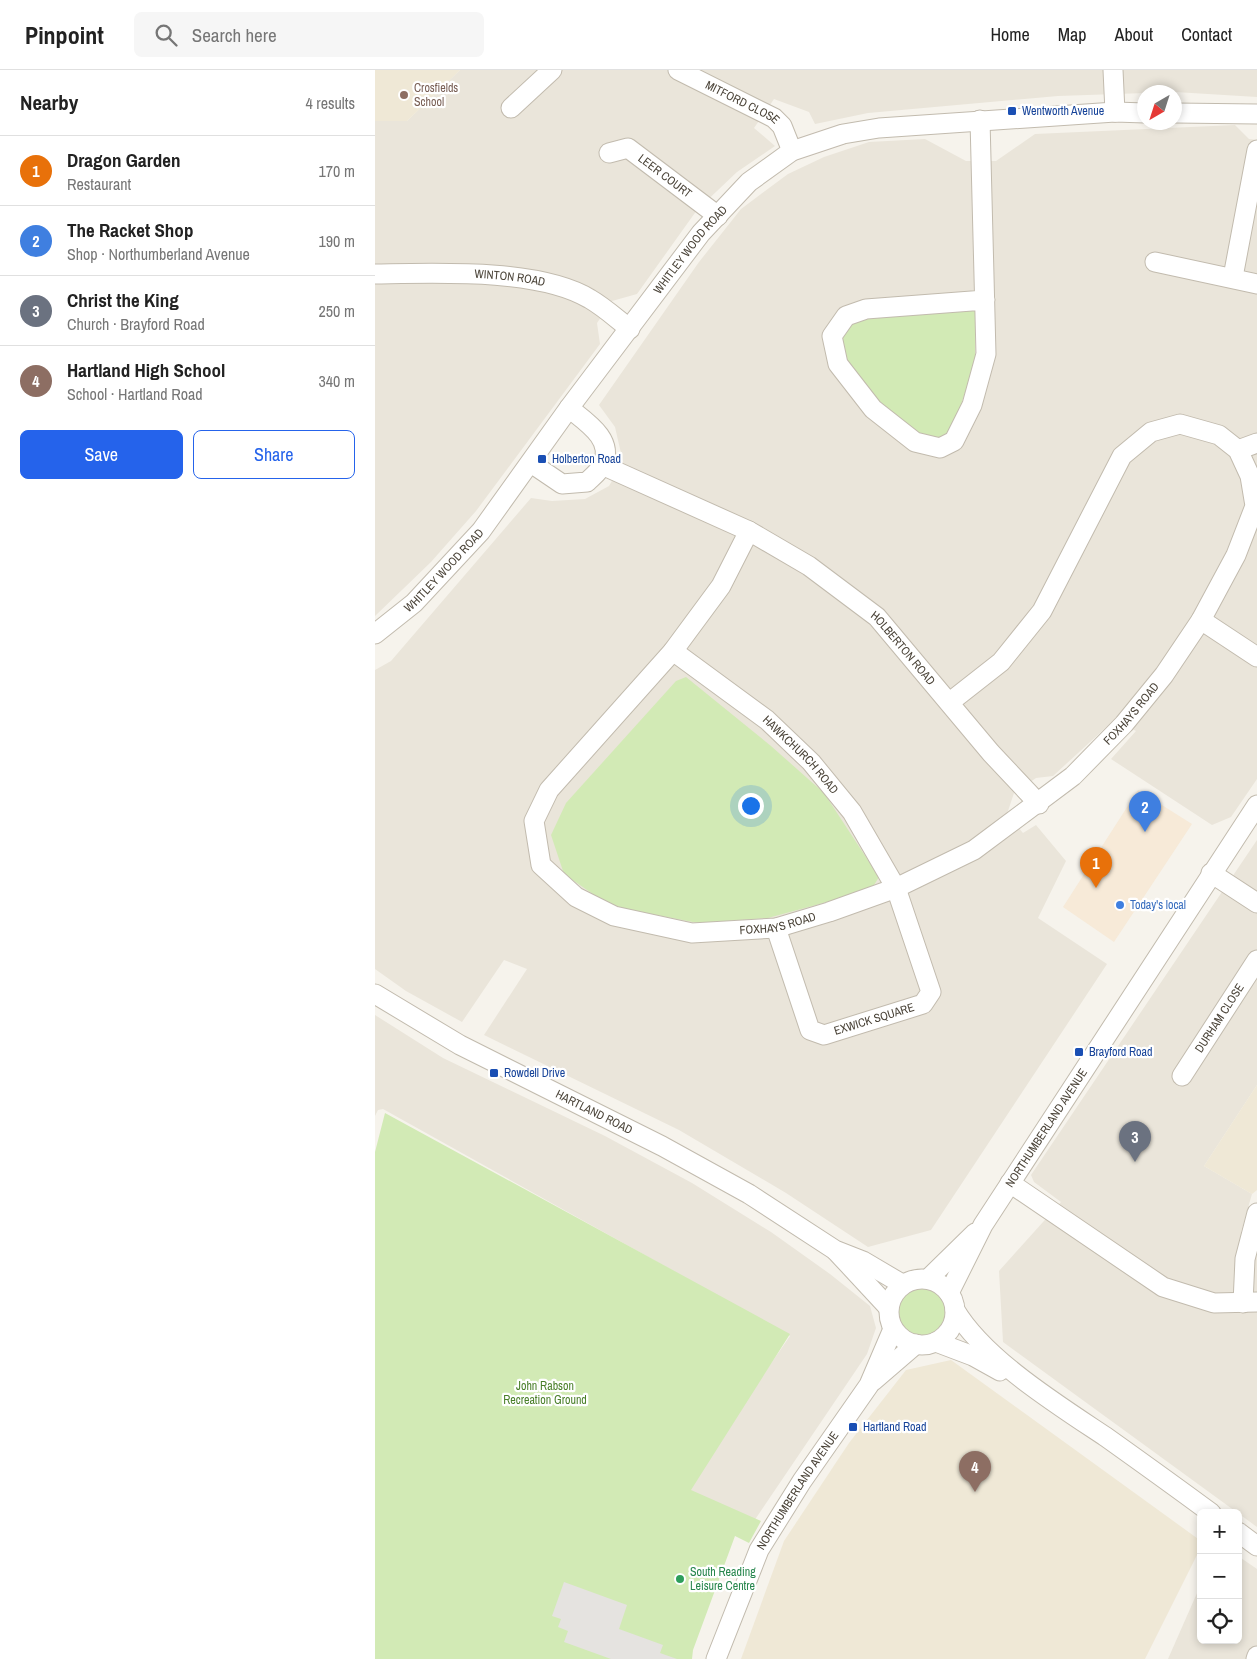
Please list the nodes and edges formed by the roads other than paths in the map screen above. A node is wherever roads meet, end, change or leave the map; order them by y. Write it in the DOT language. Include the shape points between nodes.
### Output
graph roads {
  1 [pos="552,70"];
  2 [pos="678,70"];
  3 [pos="1113,70"];
  4 [pos="511,108"];
  5 [pos="1115,112"];
  6 [pos="1137,112"];
  7 [pos="1182,113"];
  8 [pos="1257,114"];
  9 [pos="979,120"];
  10 [pos="1257,150"];
  11 [pos="792,151"];
  12 [pos="609,153"];
  13 [pos="718,216"];
  14 [pos="1155,262"];
  15 [pos="375,274"];
  16 [pos="1233,277"];
  17 [pos="1257,284"];
  18 [pos="985,300"];
  19 [pos="631,329"];
  20 [pos="569,408"];
  21 [pos="1257,443"];
  22 [pos="1238,450"];
  23 [pos="531,464"];
  24 [pos="603,465"];
  25 [pos="1256,506"];
  26 [pos="749,531"];
  27 [pos="1201,620"];
  28 [pos="375,634"];
  29 [pos="673,651"];
  30 [pos="1257,657"];
  31 [pos="950,702"];
  32 [pos="1039,804"];
  33 [pos="1257,805"];
  34 [pos="1211,873"];
  35 [pos="897,888"];
  36 [pos="1257,903"];
  37 [pos="776,928"];
  38 [pos="1257,960"];
  39 [pos="375,994"];
  40 [pos="1182,1076"];
  41 [pos="1010,1183"];
  42 [pos="1257,1214"];
  43 [pos="983,1225"];
  44 [pos="835,1250"];
  45 [pos="929,1278"];
  46 [pos="902,1284"];
  47 [pos="952,1302"];
  48 [pos="1250,1302"];
  49 [pos="888,1307"];
  50 [pos="893,1329"];
  51 [pos="936,1342"];
  52 [pos="915,1344"];
  53 [pos="869,1385"];
  54 [pos="1047,1397"];
  55 [pos="1205,1509"];
  56 [pos="1242,1535"];
  57 [pos="1257,1546"];
  58 [pos="717,1659"];
  1 -- 4 [label="street"];
  2 -- 11 [label="street, MITFORD CLOSE" via="775,118 782,126"];
  3 -- 5 [label="street"];
  5 -- 6 [label="street, WHITLEY WOOD ROAD"];
  5 -- 9 [label="street, WHITLEY WOOD ROAD"];
  7 -- 8 [label="street"];
  9 -- 11 [label="street, WHITLEY WOOD ROAD" via="879,128 843,134"];
  9 -- 18 [label="street"];
  10 -- 16 [label="street"];
  11 -- 13 [label="street, WHITLEY WOOD ROAD" via="749,182"];
  12 -- 13 [label="street, LEER COURT" via="628,148"];
  13 -- 19 [label="street, WHITLEY WOOD ROAD" via="701,233"];
  14 -- 16 [label="street"];
  15 -- 19 [label="street, WINTON ROAD" via="508,276 545,281 590,298"];
  16 -- 17 [label="street"];
  18 -- 18 [label="street" via="866,310 846,316 832,336 838,364 873,409 915,442 940,448 954,441 971,406 985,354"];
  19 -- 20 [label="street, WHITLEY WOOD ROAD"];
  20 -- 23 [label="street, WHITLEY WOOD ROAD"];
  20 -- 24 [label="street" via="597,430 606,449"];
  21 -- 22 [label="street"];
  22 -- 25 [label="street, FOXHAYS ROAD" via="1250,476"];
  22 -- 31 [label="street, FOXHAYS ROAD" via="1219,435 1180,424 1151,432 1122,456 1042,611 1001,662"];
  23 -- 24 [label="street" via="562,484 587,482"];
  23 -- 28 [label="street, WHITLEY WOOD ROAD" via="481,531 414,603"];
  24 -- 26 [label="street, HOLBERTON ROAD"];
  25 -- 27 [label="street, FOXHAYS ROAD" via="1236,555"];
  26 -- 29 [label="street, FOXHAYS ROAD" via="721,586"];
  26 -- 31 [label="street, HOLBERTON ROAD" via="809,566 877,617"];
  27 -- 30 [label="street"];
  27 -- 32 [label="street, FOXHAYS ROAD" via="1164,675 1124,724 1073,776"];
  29 -- 35 [label="street, HAWKCHURCH ROAD" via="767,720 811,762 851,812"];
  29 -- 37 [label="street, FOXHAYS ROAD" via="549,790 534,821 541,865 576,897 614,916 692,933"];
  31 -- 32 [label="street, HOLBERTON ROAD" via="991,753"];
  32 -- 35 [label="street, FOXHAYS ROAD" via="974,850"];
  33 -- 34 [label="street, NORTHUMBERLAND AVENUE"];
  34 -- 36 [label="street"];
  34 -- 41 [label="street, NORTHUMBERLAND AVENUE"];
  35 -- 37 [label="street, FOXHAYS ROAD"];
  35 -- 37 [label="street, EXWICK SQUARE" via="931,992 923,1004 824,1035 810,1030"];
  38 -- 40 [label="street, DURHAM CLOSE"];
  39 -- 44 [label="street, HARTLAND ROAD" via="460,1045 662,1146 749,1194"];
  41 -- 43 [label="street, NORTHUMBERLAND AVENUE"];
  41 -- 48 [label="street" via="1163,1287 1214,1303"];
  42 -- 48 [label="street" via="1245,1259"];
  43 -- 45 [label="street, NORTHUMBERLAND AVENUE"];
  43 -- 47 [label="street, NORTHUMBERLAND AVENUE"];
  44 -- 46 [label="street, HARTLAND ROAD" via="863,1261"];
  44 -- 49 [label="street, HARTLAND ROAD"];
  45 -- 46 [label="street"];
  45 -- 47 [label="street" via="940,1284"];
  46 -- 49 [label="street"];
  47 -- 51 [label="street" via="954,1325 946,1336"];
  47 -- 54 [label="street" via="965,1328 981,1345"];
  49 -- 50 [label="street"];
  50 -- 52 [label="street" via="904,1340"];
  50 -- 53 [label="street, NORTHUMBERLAND AVENUE"];
  51 -- 52 [label="street"];
  51 -- 54 [label="street" via="973,1356"];
  52 -- 53 [label="street, NORTHUMBERLAND AVENUE"];
  53 -- 58 [label="street, NORTHUMBERLAND AVENUE" via="759,1550"];
  54 -- 55 [label="street"];
  56 -- 57 [label="street"];
}
